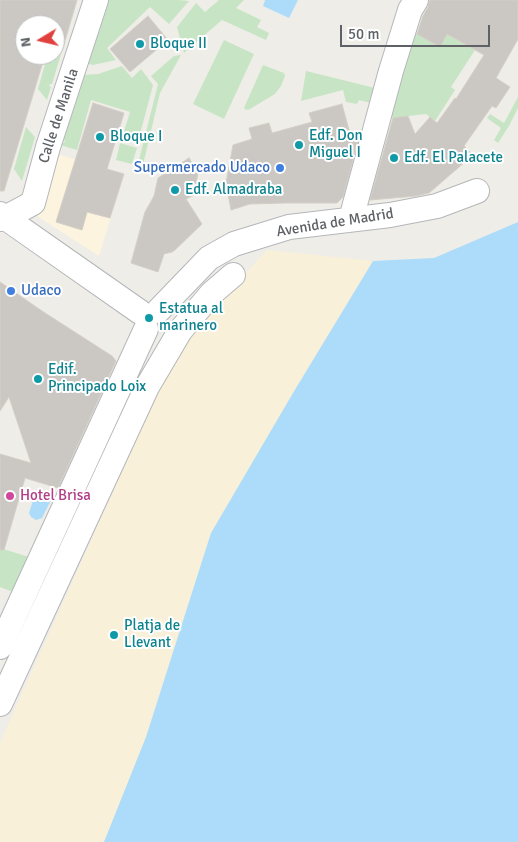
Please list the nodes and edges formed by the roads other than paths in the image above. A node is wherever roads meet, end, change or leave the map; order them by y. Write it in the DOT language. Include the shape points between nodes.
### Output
graph roads {
  1 [pos="96,0"];
  2 [pos="416,0"];
  3 [pos="477,191"];
  4 [pos="2,217"];
  5 [pos="351,219"];
  6 [pos="233,275"];
  7 [pos="148,317"];
  8 [pos="0,647"];
  9 [pos="0,704"];
  1 -- 4 [label="street, Calle de Manila" via="33,202"];
  2 -- 5 [label="street" via="391,70"];
  3 -- 5 [label="street, Avenida de Madrid" via="437,206"];
  4 -- 7 [label="street"];
  5 -- 7 [label="street, Avenida de Madrid" via="289,227 234,244 209,258"];
  6 -- 9 [label="street" via="212,293 180,331 147,387"];
  7 -- 8 [label="street, Avenida de Madrid"];
}
